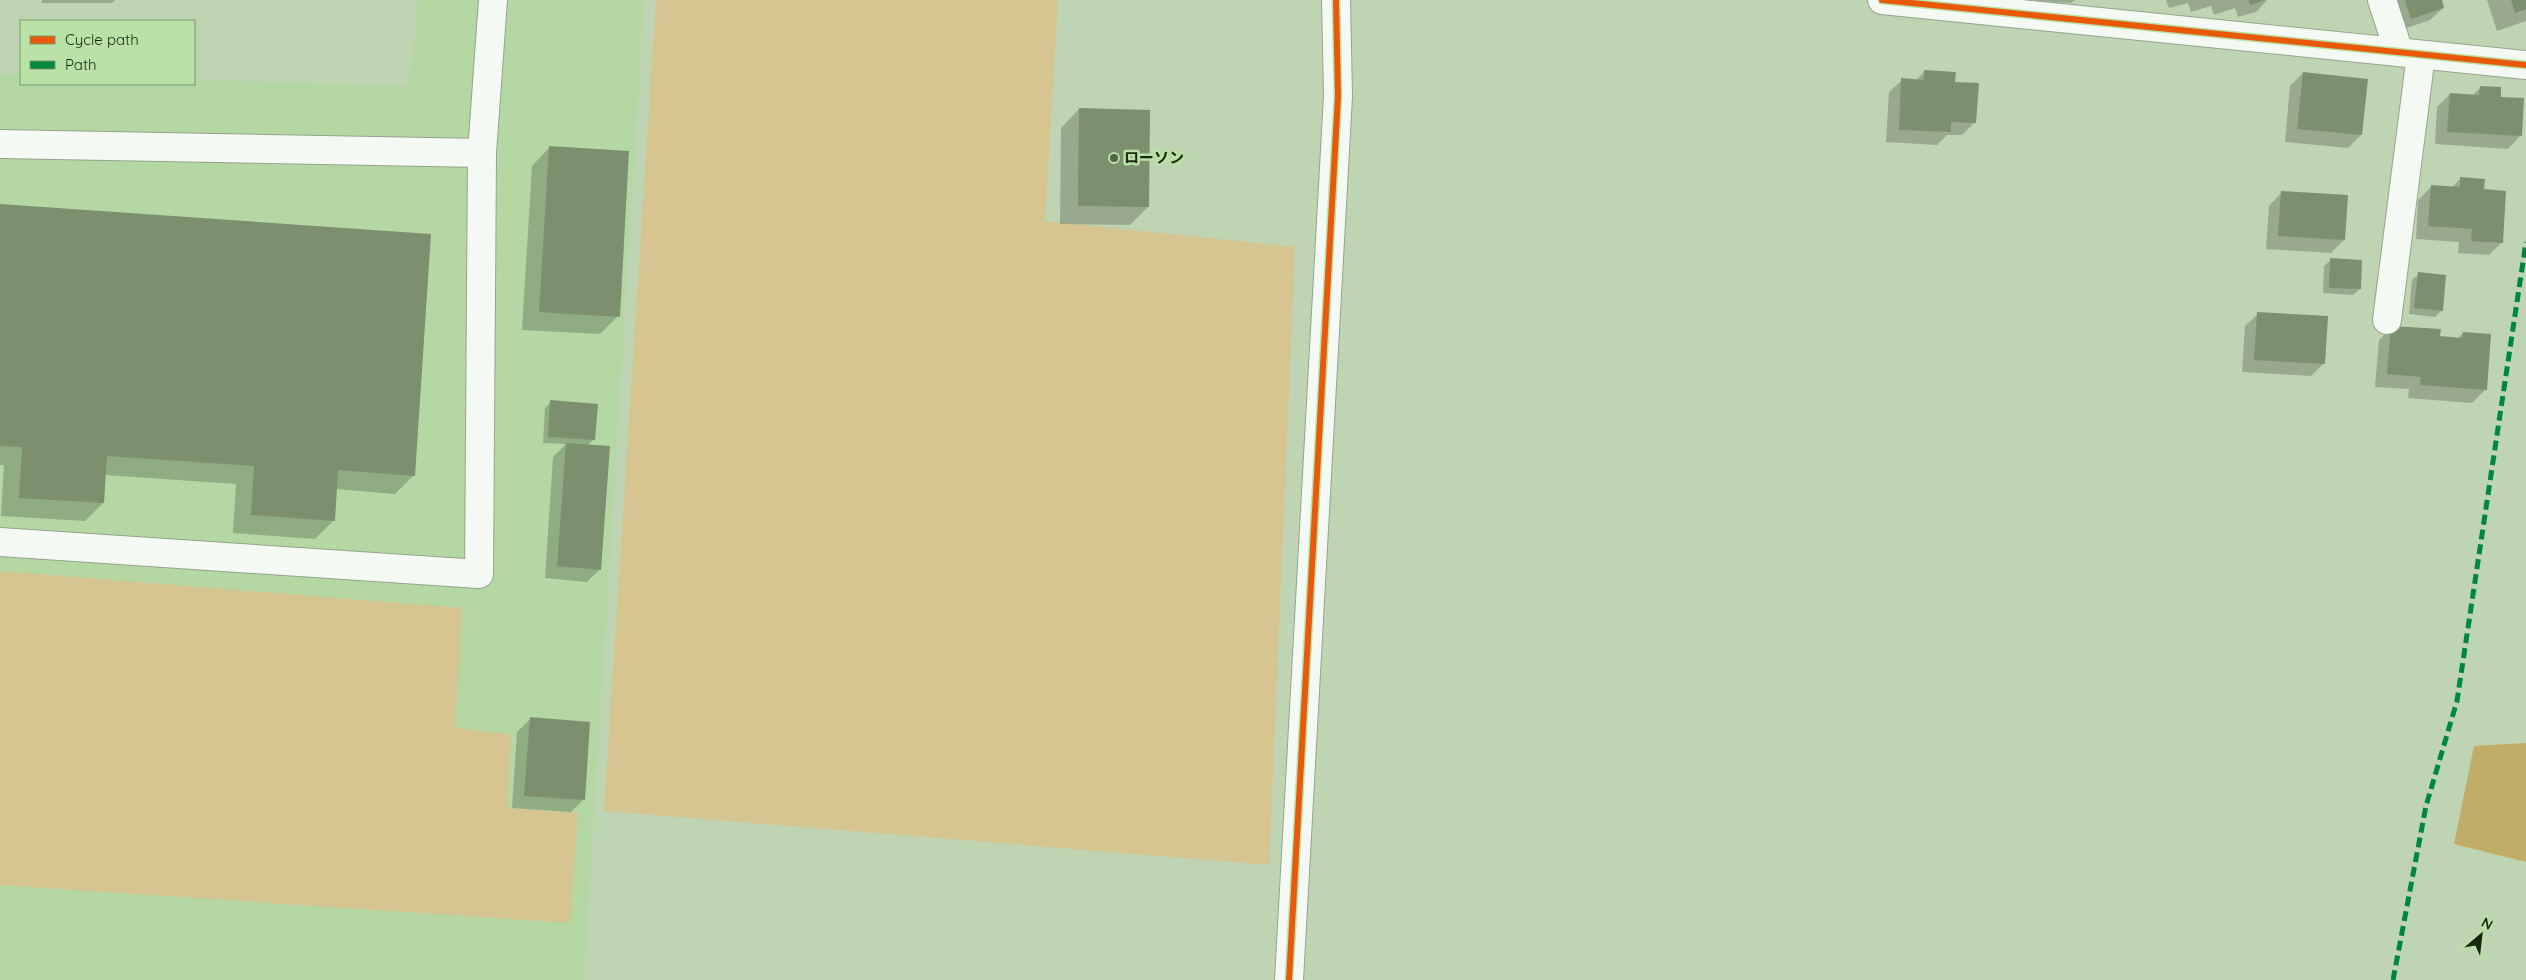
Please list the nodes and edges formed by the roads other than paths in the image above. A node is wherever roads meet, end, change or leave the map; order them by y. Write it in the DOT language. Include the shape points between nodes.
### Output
graph roads {
  1 [pos="493,0"];
  2 [pos="1336,0"];
  3 [pos="1882,0"];
  4 [pos="2382,0"];
  5 [pos="2410,54"];
  6 [pos="2526,65"];
  7 [pos="0,144"];
  8 [pos="482,153"];
  9 [pos="2387,320"];
  10 [pos="0,542"];
  11 [pos="1289,980"];
  1 -- 8 [label="street"];
  2 -- 11 [label="street" via="1338,96"];
  3 -- 5 [label="street"];
  4 -- 5 [label="street"];
  5 -- 6 [label="street"];
  5 -- 9 [label="street"];
  7 -- 8 [label="street"];
  8 -- 10 [label="street" via="479,574"];
}
